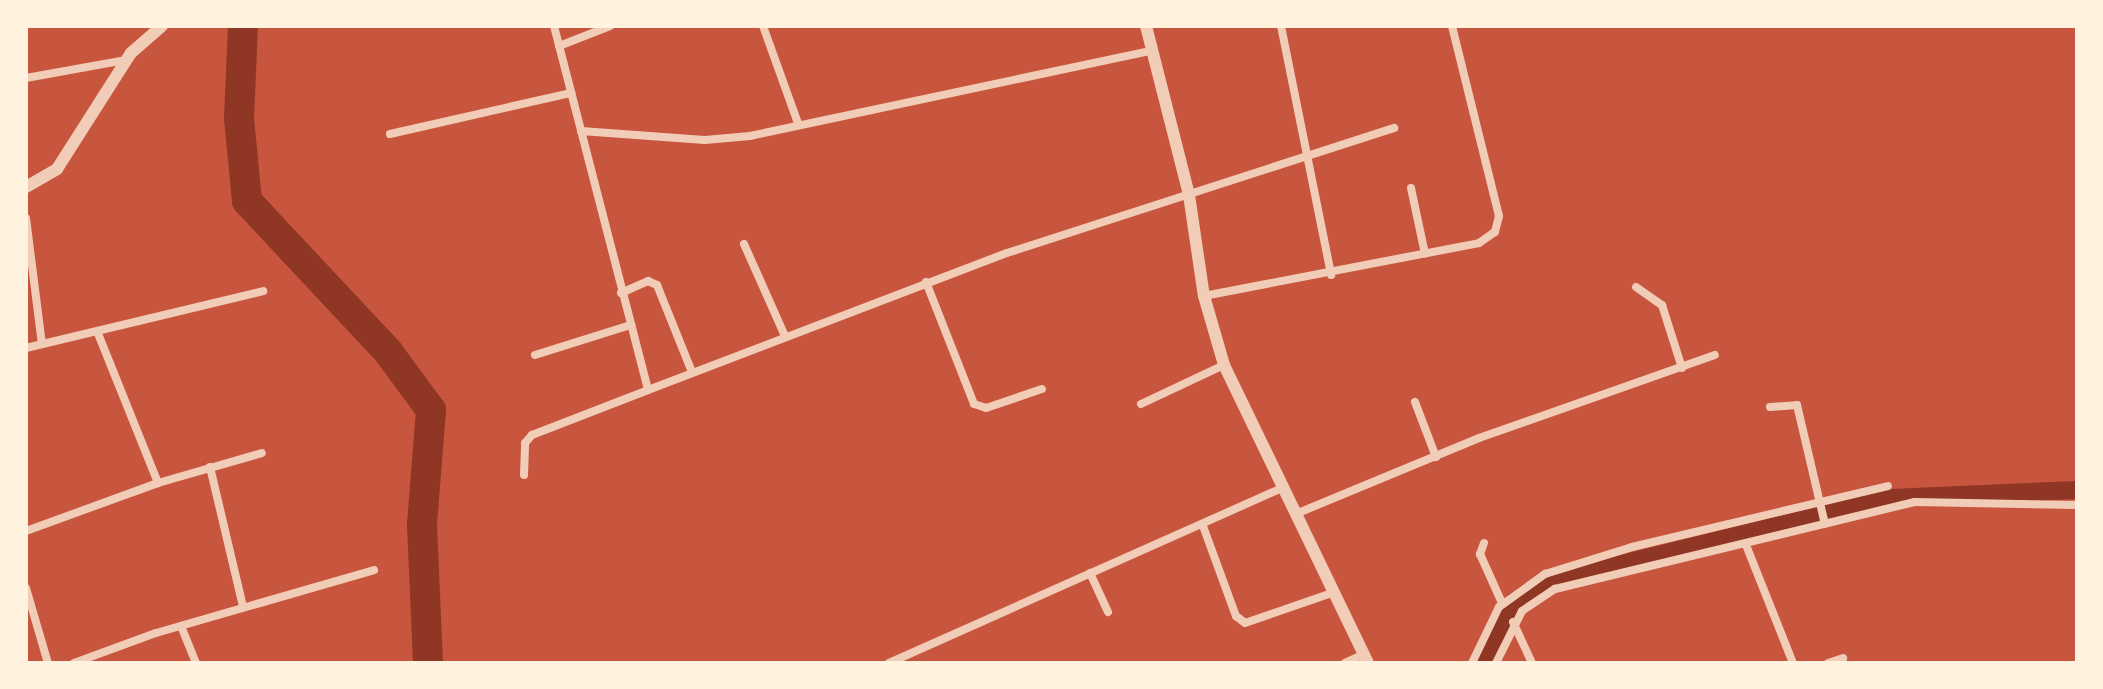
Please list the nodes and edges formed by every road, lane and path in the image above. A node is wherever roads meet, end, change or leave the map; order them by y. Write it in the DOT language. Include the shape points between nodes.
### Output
graph roads {
  1 [pos="162,26"];
  2 [pos="554,26"];
  3 [pos="610,26"];
  4 [pos="763,26"];
  5 [pos="1146,26"];
  6 [pos="1281,26"];
  7 [pos="1452,26"];
  8 [pos="559,46"];
  9 [pos="1153,50"];
  10 [pos="127,60"];
  11 [pos="26,78"];
  12 [pos="571,93"];
  13 [pos="798,123"];
  14 [pos="1394,128"];
  15 [pos="581,131"];
  16 [pos="390,134"];
  17 [pos="1307,156"];
  18 [pos="26,187"];
  19 [pos="1411,188"];
  20 [pos="1189,195"];
  21 [pos="26,218"];
  22 [pos="744,244"];
  23 [pos="1425,254"];
  24 [pos="1331,275"];
  25 [pos="926,282"];
  26 [pos="1636,287"];
  27 [pos="263,291"];
  28 [pos="621,293"];
  29 [pos="1204,296"];
  30 [pos="631,325"];
  31 [pos="97,331"];
  32 [pos="785,336"];
  33 [pos="42,344"];
  34 [pos="26,348"];
  35 [pos="535,355"];
  36 [pos="1715,355"];
  37 [pos="1224,365"];
  38 [pos="1682,368"];
  39 [pos="692,372"];
  40 [pos="1042,389"];
  41 [pos="648,390"];
  42 [pos="1415,402"];
  43 [pos="1141,404"];
  44 [pos="1770,407"];
  45 [pos="262,453"];
  46 [pos="1436,457"];
  47 [pos="210,467"];
  48 [pos="524,475"];
  49 [pos="158,483"];
  50 [pos="1888,486"];
  51 [pos="1285,487"];
  52 [pos="1820,504"];
  53 [pos="2077,505"];
  54 [pos="1298,513"];
  55 [pos="1825,522"];
  56 [pos="1203,526"];
  57 [pos="26,531"];
  58 [pos="1484,543"];
  59 [pos="1746,545"];
  60 [pos="374,570"];
  61 [pos="1090,573"];
  62 [pos="26,588"];
  63 [pos="1336,591"];
  64 [pos="1502,603"];
  65 [pos="243,607"];
  66 [pos="1108,612"];
  67 [pos="1513,622"];
  68 [pos="181,626"];
  69 [pos="1843,658"];
  70 [pos="1366,659"];
  71 [pos="88,661"];
  72 [pos="48,663"];
  73 [pos="74,663"];
  74 [pos="196,663"];
  75 [pos="889,663"];
  76 [pos="1345,663"];
  77 [pos="1472,663"];
  78 [pos="1496,663"];
  79 [pos="1532,663"];
  80 [pos="1793,663"];
  81 [pos="1828,663"];
  1 -- 10 [label="street"];
  2 -- 8 [label="street"];
  3 -- 8 [label="street"];
  4 -- 13 [label="street"];
  5 -- 9 [label="street"];
  6 -- 17 [label="street"];
  7 -- 23 [label="street" via="1499,216 1495,232 1479,243"];
  8 -- 12 [label="street"];
  9 -- 13 [label="street" via="1012,84"];
  9 -- 20 [label="street"];
  10 -- 11 [label="street"];
  10 -- 18 [label="street" via="78,144 57,169"];
  12 -- 15 [label="street"];
  12 -- 16 [label="street"];
  13 -- 15 [label="street" via="750,136 705,140"];
  14 -- 17 [label="street"];
  15 -- 28 [label="street"];
  17 -- 20 [label="street"];
  17 -- 24 [label="street"];
  19 -- 23 [label="street"];
  20 -- 25 [label="street"];
  20 -- 29 [label="street"];
  21 -- 33 [label="street"];
  22 -- 32 [label="street"];
  23 -- 24 [label="street"];
  24 -- 29 [label="street"];
  25 -- 32 [label="street"];
  25 -- 40 [label="street" via="974,404 986,408"];
  26 -- 38 [label="street" via="1662,305"];
  27 -- 31 [label="street"];
  28 -- 30 [label="street"];
  28 -- 39 [label="street" via="648,281 657,285"];
  29 -- 37 [label="street"];
  30 -- 35 [label="street"];
  30 -- 41 [label="street"];
  31 -- 33 [label="street"];
  31 -- 49 [label="street"];
  32 -- 39 [label="street"];
  33 -- 34 [label="street"];
  36 -- 38 [label="street"];
  37 -- 43 [label="street"];
  37 -- 51 [label="street"];
  38 -- 46 [label="street"];
  39 -- 41 [label="street"];
  41 -- 48 [label="street" via="532,435 525,443"];
  42 -- 46 [label="street"];
  44 -- 52 [label="street" via="1797,405"];
  45 -- 47 [label="street"];
  46 -- 54 [label="street"];
  47 -- 49 [label="street"];
  47 -- 65 [label="street"];
  49 -- 57 [label="street"];
  50 -- 52 [label="street"];
  51 -- 54 [label="street"];
  51 -- 56 [label="street"];
  52 -- 55 [label="street"];
  52 -- 64 [label="street" via="1545,574"];
  53 -- 55 [label="street" via="1915,502"];
  54 -- 63 [label="street"];
  55 -- 59 [label="street"];
  56 -- 61 [label="street"];
  56 -- 63 [label="street" via="1236,616 1245,623"];
  58 -- 64 [label="street" via="1480,554"];
  59 -- 67 [label="street" via="1555,589"];
  59 -- 80 [label="street"];
  60 -- 65 [label="street"];
  61 -- 66 [label="street"];
  61 -- 75 [label="street"];
  62 -- 72 [label="street"];
  63 -- 70 [label="street"];
  64 -- 77 [label="street"];
  65 -- 68 [label="street"];
  67 -- 78 [label="street"];
  67 -- 79 [label="street"];
  68 -- 71 [label="street"];
  68 -- 74 [label="street"];
  69 -- 81 [label="street"];
  70 -- 76 [label="street"];
  71 -- 73 [label="street"];
}
